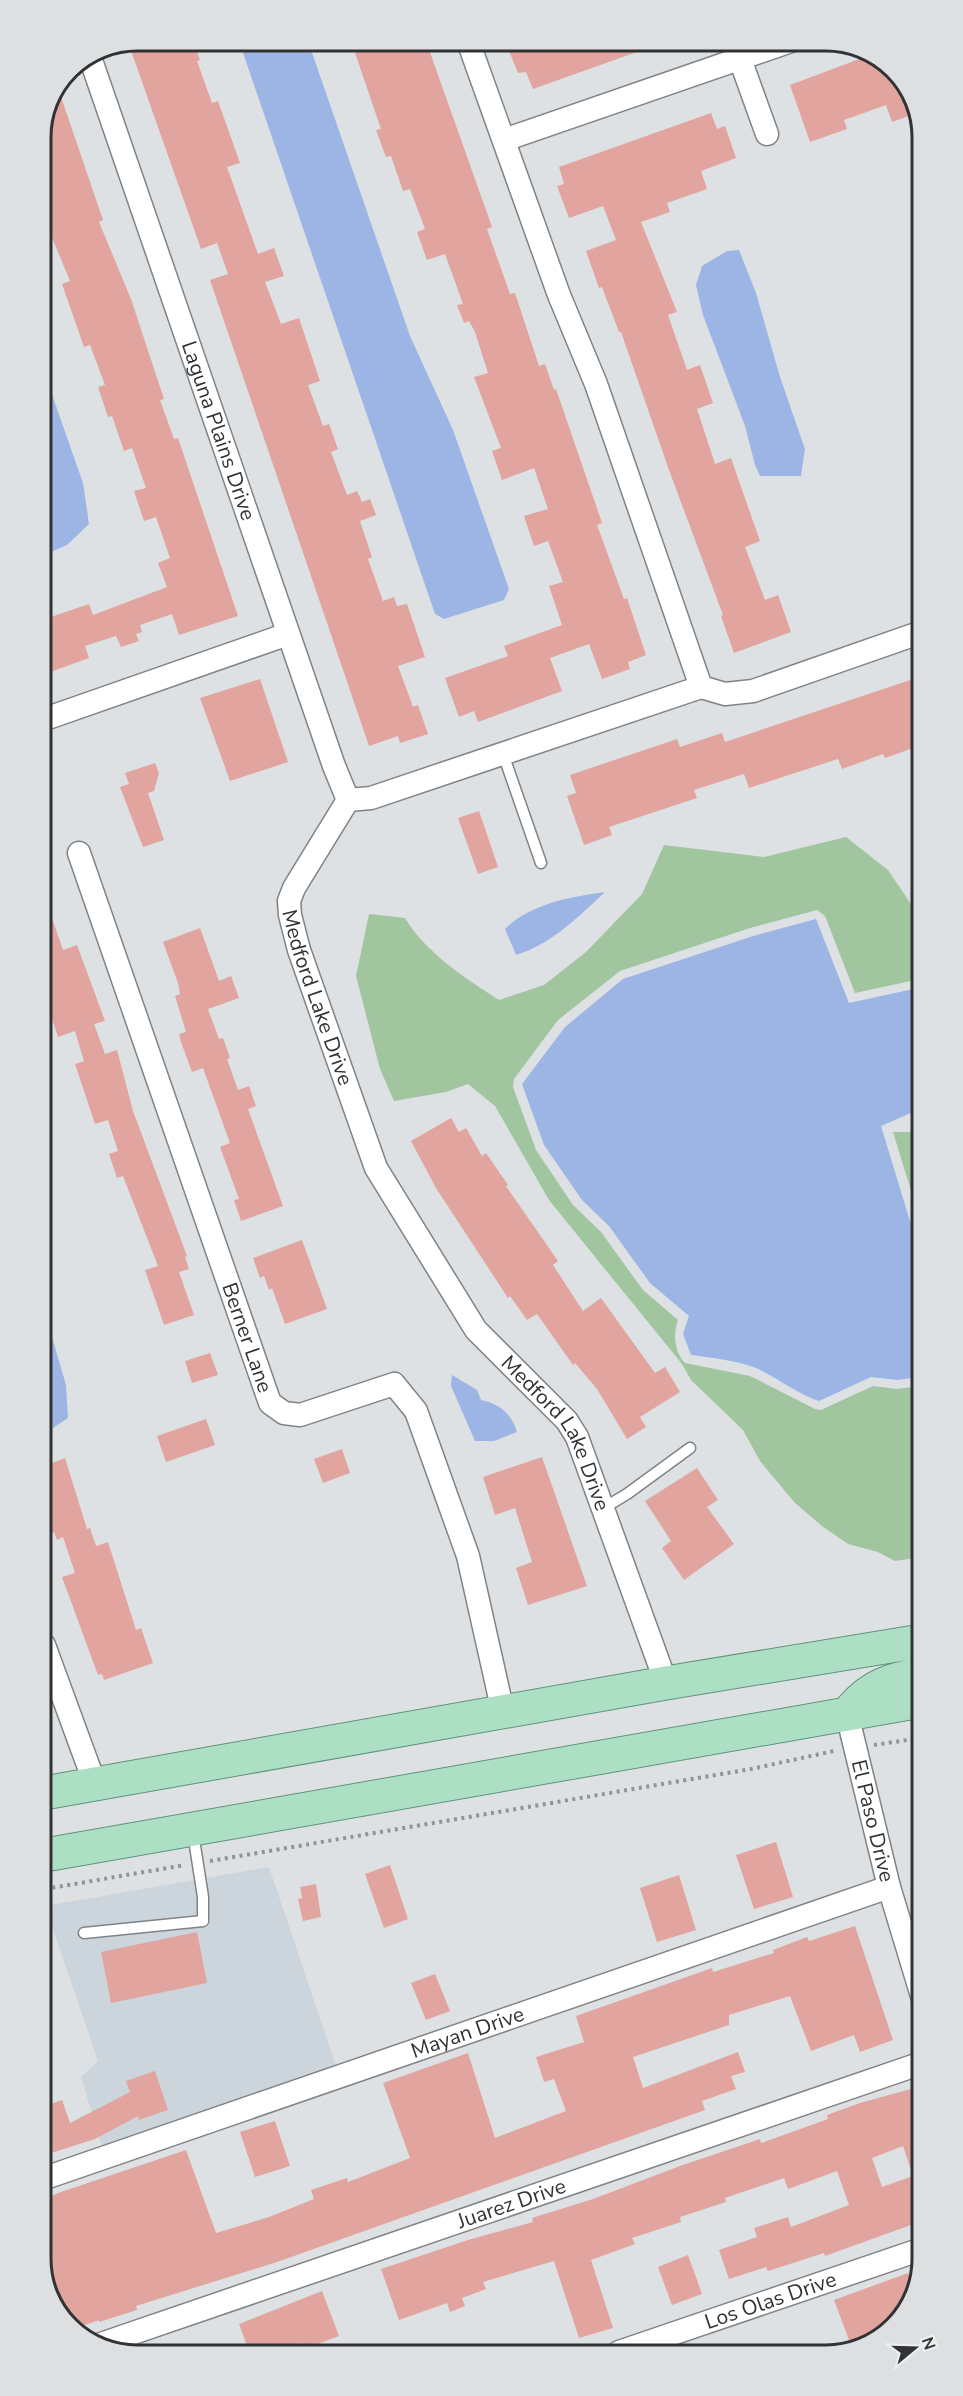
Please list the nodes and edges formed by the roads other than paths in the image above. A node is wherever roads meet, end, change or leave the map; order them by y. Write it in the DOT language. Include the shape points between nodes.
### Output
graph roads {
  1 [pos="472,51"];
  2 [pos="763,51"];
  3 [pos="740,59"];
  4 [pos="92,64"];
  5 [pos="766,134"];
  6 [pos="504,140"];
  7 [pos="288,634"];
  8 [pos="912,635"];
  9 [pos="701,687"];
  10 [pos="51,717"];
  11 [pos="503,754"];
  12 [pos="348,800"];
  13 [pos="79,853"];
  14 [pos="542,863"];
  15 [pos="690,1448"];
  16 [pos="602,1509"];
  17 [pos="912,1642"];
  18 [pos="51,1664"];
  19 [pos="912,1677"];
  20 [pos="666,1683"];
  21 [pos="912,1703"];
  22 [pos="503,1712"];
  23 [pos="847,1714"];
  24 [pos="94,1784"];
  25 [pos="51,1792"];
  26 [pos="192,1830"];
  27 [pos="51,1854"];
  28 [pos="889,1887"];
  29 [pos="84,1933"];
  30 [pos="912,1963"];
  31 [pos="912,2066"];
  32 [pos="51,2176"];
  33 [pos="912,2252"];
  34 [pos="111,2341"];
  35 [pos="640,2345"];
  1 -- 6 [label="street"];
  2 -- 3 [label="street"];
  3 -- 5 [label="street"];
  3 -- 6 [label="street"];
  4 -- 7 [label="street, Laguna Plains Drive"];
  6 -- 9 [label="street" via="559,295 596,384"];
  7 -- 10 [label="street"];
  7 -- 12 [label="street, Laguna Plains Drive"];
  8 -- 9 [label="street" via="753,691 725,694"];
  9 -- 11 [label="street"];
  11 -- 12 [label="street" via="371,798"];
  11 -- 14 [label="lane"];
  12 -- 16 [label="street, Medford Lake Drive" via="289,901 299,950 368,1148 398,1207 476,1330 567,1421 577,1437"];
  13 -- 22 [label="street, Berner Lane" via="270,1403 284,1413 300,1415 394,1384 416,1412 468,1556"];
  15 -- 16 [label="lane"];
  16 -- 20 [label="street, Medford Lake Drive"];
  17 -- 20 [label="main road"];
  18 -- 24 [label="street"];
  19 -- 23 [label="main road" via="867,1690"];
  20 -- 22 [label="main road"];
  21 -- 23 [label="main road"];
  22 -- 24 [label="main road"];
  23 -- 26 [label="main road"];
  23 -- 28 [label="street, El Paso Drive"];
  24 -- 25 [label="main road"];
  26 -- 27 [label="main road"];
  26 -- 29 [label="lane" via="203,1921"];
  28 -- 30 [label="street, El Paso Drive"];
  28 -- 32 [label="street, Mayan Drive"];
  31 -- 34 [label="street, Juarez Drive"];
  33 -- 35 [label="street, Los Olas Drive"];
}
